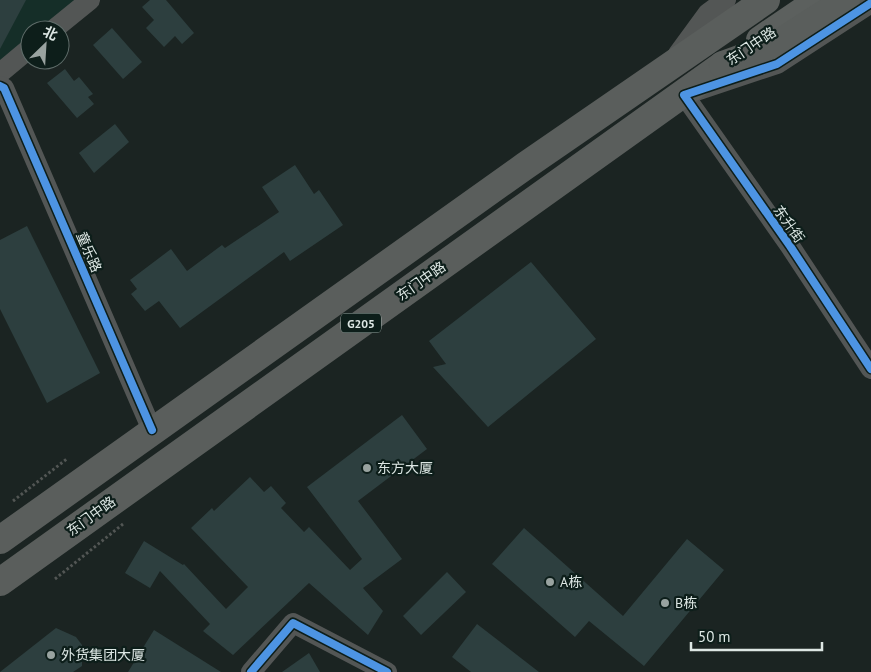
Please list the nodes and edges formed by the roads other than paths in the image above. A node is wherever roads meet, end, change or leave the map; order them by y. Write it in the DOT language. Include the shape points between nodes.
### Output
graph roads {
  1 [pos="90,0"];
  2 [pos="726,0"];
  3 [pos="766,0"];
  4 [pos="819,0"];
  5 [pos="846,0"];
  6 [pos="871,3"];
  7 [pos="65,20"];
  8 [pos="20,56"];
  9 [pos="723,65"];
  10 [pos="669,67"];
  11 [pos="0,73"];
  12 [pos="0,86"];
  13 [pos="684,95"];
  14 [pos="0,113"];
  15 [pos="871,369"];
  16 [pos="147,434"];
  17 [pos="1,536"];
  18 [pos="0,582"];
  19 [pos="251,672"];
  20 [pos="387,672"];
  1 -- 7 [label="street"];
  2 -- 10 [label="street" via="708,13"];
  3 -- 10 [label="highway, 东门中路 / G205"];
  4 -- 9 [label="main road, 东门中路"];
  5 -- 9 [label="highway, G205, bridge" via="773,47"];
  6 -- 13 [label="street" via="777,64"];
  8 -- 11 [label="street"];
  9 -- 13 [label="highway, 东门中路 / G205"];
  10 -- 16 [label="highway, 东门中路 / G205"];
  12 -- 16 [label="street, 童乐路" via="4,88"];
  13 -- 15 [label="street, 东升街"];
  13 -- 18 [label="highway, 东门中路 / G205"];
  14 -- 16 [label="street, 童乐路"];
  16 -- 17 [label="highway, 东门中路 / G205"];
  19 -- 20 [label="street" via="293,623"];
}
